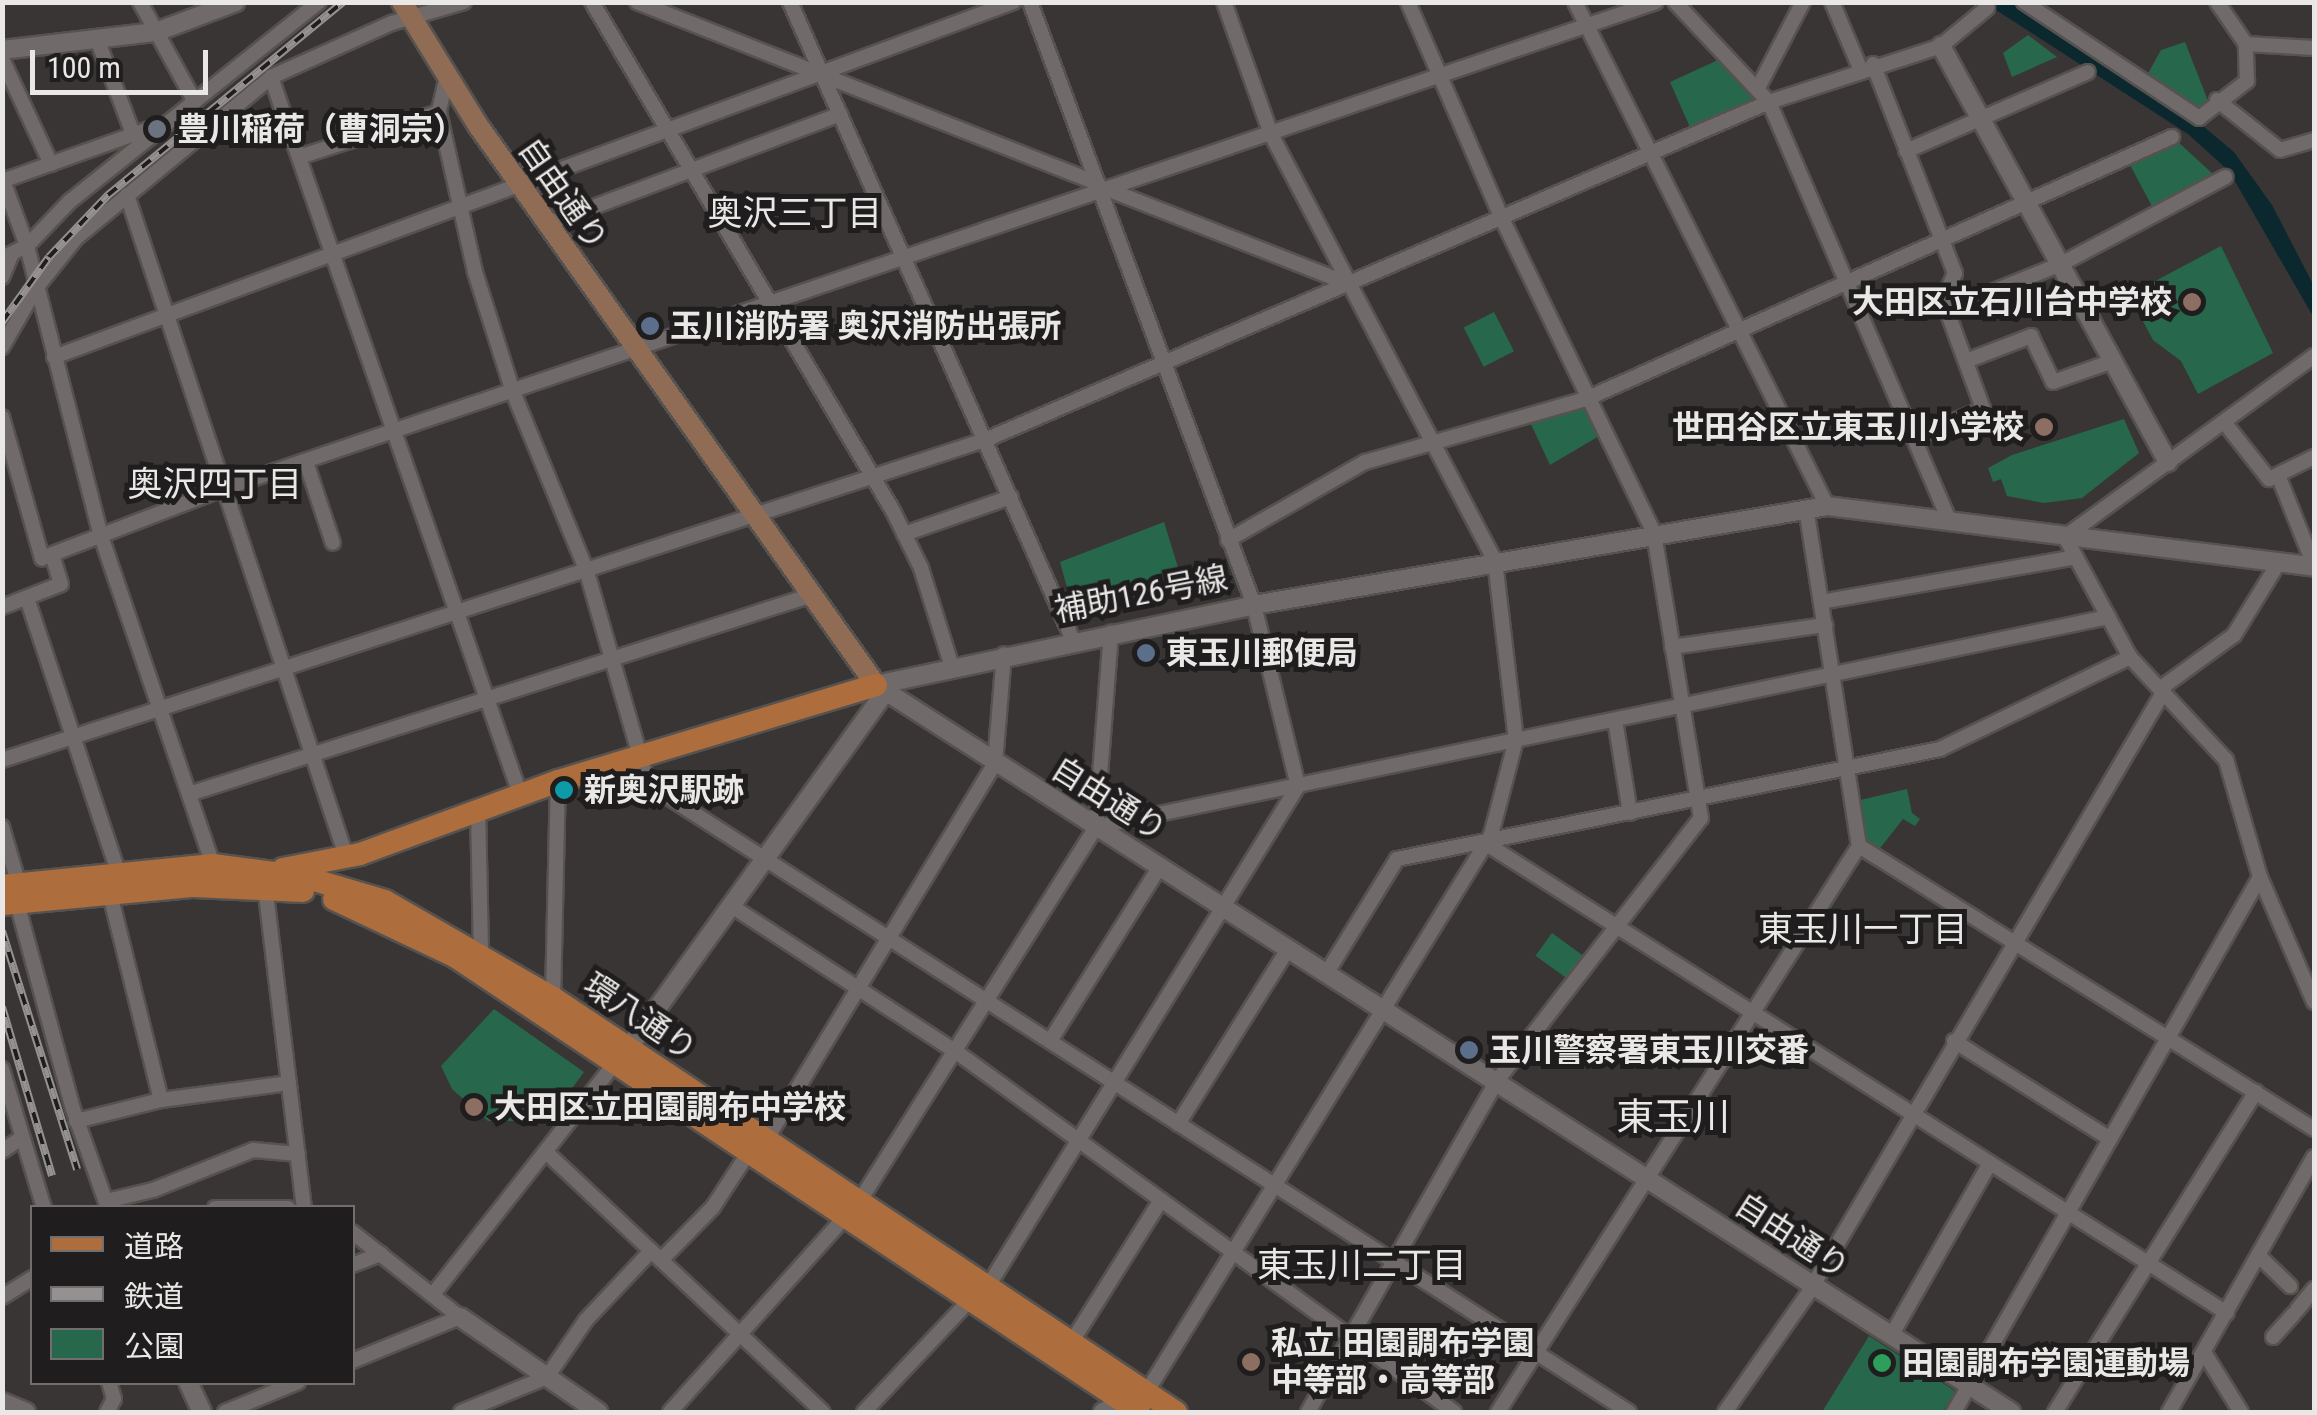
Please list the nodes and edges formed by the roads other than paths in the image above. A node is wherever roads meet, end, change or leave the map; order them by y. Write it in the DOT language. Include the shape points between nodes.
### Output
graph roads {
  1 [pos="140,2"];
  2 [pos="236,2"];
  3 [pos="319,2"];
  4 [pos="464,2"];
  5 [pos="592,2"];
  6 [pos="637,2"];
  7 [pos="790,2"];
  8 [pos="1014,2"];
  9 [pos="1030,2"];
  10 [pos="1224,2"];
  11 [pos="1408,2"];
  12 [pos="1576,2"];
  13 [pos="1656,2"];
  14 [pos="1675,2"];
  15 [pos="1803,2"];
  16 [pos="1832,2"];
  17 [pos="2024,2"];
  18 [pos="2217,2"];
  19 [pos="1988,8"];
  20 [pos="407,11"];
  21 [pos="1587,26"];
  22 [pos="156,32"];
  23 [pos="97,39"];
  24 [pos="2246,44"];
  25 [pos="1942,46"];
  26 [pos="2314,48"];
  27 [pos="2,50"];
  28 [pos="2,59"];
  29 [pos="1867,66"];
  30 [pos="2088,72"];
  31 [pos="821,75"];
  32 [pos="447,76"];
  33 [pos="270,77"];
  34 [pos="1438,77"];
  35 [pos="1760,86"];
  36 [pos="2217,100"];
  37 [pos="195,102"];
  38 [pos="1769,102"];
  39 [pos="438,112"];
  40 [pos="840,114"];
  41 [pos="1982,119"];
  42 [pos="171,122"];
  43 [pos="668,132"];
  44 [pos="133,134"];
  45 [pos="1270,134"];
  46 [pos="2172,137"];
  47 [pos="2314,140"];
  48 [pos="1906,151"];
  49 [pos="1649,152"];
  50 [pos="299,156"];
  51 [pos="50,164"];
  52 [pos="690,170"];
  53 [pos="2225,178"];
  54 [pos="3,180"];
  55 [pos="521,187"];
  56 [pos="1102,188"];
  57 [pos="128,195"];
  58 [pos="2027,200"];
  59 [pos="458,210"];
  60 [pos="1500,214"];
  61 [pos="548,224"];
  62 [pos="1941,237"];
  63 [pos="27,246"];
  64 [pos="7,256"];
  65 [pos="333,256"];
  66 [pos="904,257"];
  67 [pos="2061,264"];
  68 [pos="2,276"];
  69 [pos="1846,281"];
  70 [pos="1348,283"];
  71 [pos="36,288"];
  72 [pos="768,304"];
  73 [pos="1947,310"];
  74 [pos="167,316"];
  75 [pos="1740,328"];
  76 [pos="2,347"];
  77 [pos="638,350"];
  78 [pos="2314,356"];
  79 [pos="54,357"];
  80 [pos="1164,361"];
  81 [pos="2113,361"];
  82 [pos="1966,362"];
  83 [pos="513,392"];
  84 [pos="1586,399"];
  85 [pos="2,417"];
  86 [pos="2224,422"];
  87 [pos="395,432"];
  88 [pos="1915,438"];
  89 [pos="985,440"];
  90 [pos="1431,440"];
  91 [pos="2314,457"];
  92 [pos="306,462"];
  93 [pos="2168,462"];
  94 [pos="2278,475"];
  95 [pos="873,476"];
  96 [pos="224,488"];
  97 [pos="1010,497"];
  98 [pos="1828,506"];
  99 [pos="1806,509"];
  100 [pos="755,515"];
  101 [pos="1949,519"];
  102 [pos="1654,533"];
  103 [pos="904,534"];
  104 [pos="101,536"];
  105 [pos="2065,537"];
  106 [pos="1228,540"];
  107 [pos="333,542"];
  108 [pos="52,555"];
  109 [pos="2075,558"];
  110 [pos="1495,561"];
  111 [pos="2279,562"];
  112 [pos="2314,566"];
  113 [pos="586,568"];
  114 [pos="812,596"];
  115 [pos="27,598"];
  116 [pos="1821,602"];
  117 [pos="1254,605"];
  118 [pos="2,608"];
  119 [pos="457,612"];
  120 [pos="2108,617"];
  121 [pos="1825,625"];
  122 [pos="1112,633"];
  123 [pos="1073,640"];
  124 [pos="1672,647"];
  125 [pos="1004,654"];
  126 [pos="609,656"];
  127 [pos="2130,657"];
  128 [pos="952,666"];
  129 [pos="284,668"];
  130 [pos="1833,672"];
  131 [pos="881,689"];
  132 [pos="2162,689"];
  133 [pos="486,696"];
  134 [pos="1682,706"];
  135 [pos="162,707"];
  136 [pos="1614,720"];
  137 [pos="74,737"];
  138 [pos="1516,740"];
  139 [pos="311,753"];
  140 [pos="638,756"];
  141 [pos="2,760"];
  142 [pos="995,763"];
  143 [pos="1848,768"];
  144 [pos="558,781"];
  145 [pos="1298,786"];
  146 [pos="192,792"];
  147 [pos="520,794"];
  148 [pos="1698,798"];
  149 [pos="478,808"];
  150 [pos="1630,812"];
  151 [pos="2,828"];
  152 [pos="1096,828"];
  153 [pos="1486,843"];
  154 [pos="1859,846"];
  155 [pos="346,856"];
  156 [pos="766,860"];
  157 [pos="214,865"];
  158 [pos="1160,866"];
  159 [pos="270,878"];
  160 [pos="2260,878"];
  161 [pos="114,884"];
  162 [pos="9,896"];
  163 [pos="733,906"];
  164 [pos="1222,906"];
  165 [pos="1618,926"];
  166 [pos="889,937"];
  167 [pos="2016,941"];
  168 [pos="1288,949"];
  169 [pos="481,952"];
  170 [pos="1326,974"];
  171 [pos="861,987"];
  172 [pos="553,998"];
  173 [pos="987,1000"];
  174 [pos="2314,1002"];
  175 [pos="1382,1010"];
  176 [pos="1752,1012"];
  177 [pos="2168,1036"];
  178 [pos="1050,1041"];
  179 [pos="1954,1041"];
  180 [pos="955,1051"];
  181 [pos="623,1056"];
  182 [pos="2,1068"];
  183 [pos="1114,1082"];
  184 [pos="1496,1082"];
  185 [pos="289,1083"];
  186 [pos="2256,1092"];
  187 [pos="161,1100"];
  188 [pos="1912,1112"];
  189 [pos="76,1121"];
  190 [pos="1178,1124"];
  191 [pos="2314,1129"];
  192 [pos="21,1138"];
  193 [pos="2110,1139"];
  194 [pos="1080,1140"];
  195 [pos="757,1146"];
  196 [pos="2,1151"];
  197 [pos="546,1152"];
  198 [pos="298,1154"];
  199 [pos="2314,1157"];
  200 [pos="1990,1163"];
  201 [pos="1646,1177"];
  202 [pos="1274,1185"];
  203 [pos="1161,1200"];
  204 [pos="107,1204"];
  205 [pos="43,1205"];
  206 [pos="304,1205"];
  207 [pos="851,1210"];
  208 [pos="2068,1213"];
  209 [pos="355,1234"];
  210 [pos="1235,1251"];
  211 [pos="381,1254"];
  212 [pos="656,1256"];
  213 [pos="2260,1258"];
  214 [pos="355,1264"];
  215 [pos="1397,1265"];
  216 [pos="2151,1266"];
  217 [pos="30,1279"];
  218 [pos="1813,1285"];
  219 [pos="2290,1286"];
  220 [pos="2314,1290"];
  221 [pos="434,1293"];
  222 [pos="978,1295"];
  223 [pos="2,1297"];
  224 [pos="2227,1313"];
  225 [pos="460,1317"];
  226 [pos="737,1332"];
  227 [pos="1352,1336"];
  228 [pos="1891,1336"];
  229 [pos="2273,1337"];
  230 [pos="1071,1344"];
  231 [pos="1535,1352"];
  232 [pos="2205,1354"];
  233 [pos="355,1359"];
  234 [pos="547,1377"];
  235 [pos="110,1385"];
  236 [pos="189,1385"];
  237 [pos="291,1385"];
  238 [pos="1969,1386"];
  239 [pos="2,1402"];
  240 [pos="1128,1405"];
  241 [pos="26,1412"];
  242 [pos="107,1412"];
  243 [pos="202,1412"];
  244 [pos="225,1412"];
  245 [pos="461,1412"];
  246 [pos="598,1412"];
  247 [pos="670,1412"];
  248 [pos="823,1412"];
  249 [pos="864,1412"];
  250 [pos="1176,1412"];
  251 [pos="1308,1412"];
  252 [pos="1454,1412"];
  253 [pos="1498,1412"];
  254 [pos="1628,1412"];
  255 [pos="1726,1412"];
  256 [pos="1954,1412"];
  257 [pos="2011,1412"];
  258 [pos="2055,1412"];
  259 [pos="2169,1412"];
  260 [pos="2242,1412"];
  1 -- 22 [label="street"];
  2 -- 22 [label="street"];
  3 -- 37 [label="street"];
  4 -- 20 [label="street"];
  5 -- 43 [label="street"];
  6 -- 31 [label="street"];
  7 -- 31 [label="street"];
  8 -- 31 [label="street"];
  9 -- 56 [label="street"];
  10 -- 45 [label="street"];
  11 -- 34 [label="street"];
  12 -- 21 [label="street"];
  13 -- 21 [label="street"];
  14 -- 35 [label="street"];
  15 -- 35 [label="street"];
  16 -- 29 [label="street"];
  17 -- 36 [label="street" via="2199,118"];
  18 -- 24 [label="street"];
  19 -- 25 [label="street"];
  20 -- 32 [label="main road, 自由通り"];
  20 -- 33 [label="street"];
  21 -- 34 [label="street"];
  21 -- 49 [label="street"];
  22 -- 23 [label="street"];
  22 -- 37 [label="street"];
  23 -- 27 [label="street"];
  23 -- 44 [label="street"];
  24 -- 26 [label="street"];
  24 -- 36 [label="street" via="2247,81"];
  25 -- 29 [label="street"];
  25 -- 41 [label="street"];
  28 -- 51 [label="street"];
  29 -- 38 [label="street"];
  29 -- 48 [label="street"];
  30 -- 41 [label="street"];
  31 -- 40 [label="street"];
  31 -- 43 [label="street"];
  31 -- 56 [label="street"];
  32 -- 39 [label="street"];
  32 -- 55 [label="main road, 自由通り"];
  33 -- 50 [label="street"];
  33 -- 57 [label="street"];
  34 -- 45 [label="street"];
  34 -- 60 [label="street"];
  35 -- 38 [label="street"];
  36 -- 47 [label="street" via="2276,148"];
  37 -- 42 [label="street"];
  38 -- 49 [label="street"];
  38 -- 69 [label="street"];
  39 -- 50 [label="street"];
  39 -- 59 [label="street"];
  40 -- 52 [label="street"];
  40 -- 66 [label="street"];
  41 -- 48 [label="street"];
  41 -- 58 [label="street"];
  42 -- 44 [label="street"];
  42 -- 63 [label="street" via="69,202"];
  43 -- 52 [label="street"];
  43 -- 55 [label="street"];
  44 -- 51 [label="street"];
  45 -- 56 [label="street"];
  45 -- 70 [label="street"];
  46 -- 58 [label="street"];
  48 -- 62 [label="street"];
  49 -- 60 [label="street"];
  49 -- 75 [label="street"];
  50 -- 65 [label="street"];
  51 -- 54 [label="street"];
  52 -- 61 [label="street"];
  52 -- 72 [label="street"];
  53 -- 67 [label="street"];
  54 -- 63 [label="street"];
  55 -- 59 [label="street"];
  55 -- 61 [label="main road, 自由通り"];
  56 -- 66 [label="street"];
  56 -- 70 [label="street"];
  56 -- 80 [label="street"];
  57 -- 71 [label="street" via="76,238"];
  57 -- 74 [label="street"];
  58 -- 62 [label="street"];
  58 -- 67 [label="street"];
  59 -- 65 [label="street"];
  59 -- 83 [label="street"];
  60 -- 70 [label="street"];
  60 -- 84 [label="street"];
  61 -- 77 [label="main road, 自由通り"];
  62 -- 69 [label="street"];
  62 -- 73 [label="street" via="1955,273 1943,300"];
  63 -- 64 [label="street"];
  63 -- 71 [label="street"];
  64 -- 68 [label="street"];
  65 -- 74 [label="street"];
  65 -- 87 [label="street"];
  66 -- 72 [label="street"];
  66 -- 89 [label="street"];
  67 -- 73 [label="street"];
  67 -- 81 [label="street"];
  69 -- 75 [label="street"];
  69 -- 88 [label="street"];
  70 -- 80 [label="street"];
  70 -- 90 [label="street"];
  71 -- 76 [label="street"];
  71 -- 79 [label="street"];
  72 -- 77 [label="street"];
  72 -- 95 [label="street"];
  73 -- 82 [label="street"];
  74 -- 79 [label="street"];
  74 -- 96 [label="street"];
  75 -- 84 [label="street"];
  75 -- 98 [label="street"];
  77 -- 83 [label="street"];
  77 -- 100 [label="main road, 自由通り"];
  78 -- 86 [label="street"];
  79 -- 104 [label="street"];
  80 -- 89 [label="street"];
  80 -- 106 [label="street"];
  81 -- 82 [label="street" via="2053,382 2031,336"];
  81 -- 93 [label="street"];
  82 -- 88 [label="street" via="1983,409"];
  83 -- 87 [label="street"];
  83 -- 113 [label="street"];
  84 -- 90 [label="street"];
  84 -- 102 [label="street"];
  85 -- 108 [label="street" via="42,558"];
  86 -- 93 [label="street"];
  86 -- 94 [label="street" via="2269,479"];
  87 -- 92 [label="street"];
  87 -- 119 [label="street"];
  88 -- 101 [label="street"];
  89 -- 95 [label="street"];
  89 -- 97 [label="street"];
  90 -- 106 [label="street" via="1365,462"];
  90 -- 110 [label="street"];
  91 -- 94 [label="street"];
  92 -- 96 [label="street"];
  92 -- 107 [label="street"];
  93 -- 105 [label="street"];
  94 -- 112 [label="street"];
  95 -- 100 [label="street"];
  95 -- 103 [label="street"];
  96 -- 104 [label="street"];
  96 -- 129 [label="street"];
  97 -- 103 [label="street"];
  97 -- 123 [label="street"];
  98 -- 99 [label="street, 補助126号線"];
  98 -- 101 [label="street, 補助126号線"];
  99 -- 102 [label="street, 補助126号線"];
  99 -- 116 [label="street"];
  100 -- 113 [label="street"];
  100 -- 114 [label="main road, 自由通り"];
  101 -- 105 [label="street, 補助126号線"];
  102 -- 110 [label="street, 補助126号線"];
  102 -- 124 [label="street"];
  103 -- 128 [label="street"];
  104 -- 108 [label="street"];
  104 -- 135 [label="street"];
  105 -- 109 [label="street"];
  105 -- 111 [label="street, 補助126号線"];
  106 -- 117 [label="street"];
  108 -- 115 [label="street" via="60,584"];
  109 -- 116 [label="street"];
  109 -- 120 [label="street"];
  110 -- 117 [label="street, 補助126号線"];
  110 -- 138 [label="street"];
  111 -- 112 [label="street, 補助126号線"];
  111 -- 132 [label="street" via="2234,636"];
  113 -- 119 [label="street"];
  113 -- 126 [label="street"];
  114 -- 126 [label="street"];
  114 -- 131 [label="main road, 自由通り"];
  115 -- 118 [label="street"];
  115 -- 137 [label="street"];
  116 -- 121 [label="street"];
  117 -- 122 [label="street, 補助126号線"];
  117 -- 145 [label="street"];
  119 -- 129 [label="street"];
  119 -- 133 [label="street"];
  120 -- 127 [label="street"];
  120 -- 130 [label="street"];
  121 -- 124 [label="street"];
  121 -- 130 [label="street"];
  122 -- 123 [label="street, 補助126号線"];
  122 -- 152 [label="street"];
  123 -- 125 [label="street, 補助126号線"];
  124 -- 134 [label="street"];
  125 -- 128 [label="street, 補助126号線"];
  125 -- 142 [label="street"];
  126 -- 133 [label="street"];
  126 -- 140 [label="street"];
  127 -- 132 [label="street"];
  127 -- 143 [label="street" via="1983,734"];
  128 -- 131 [label="street, 補助126号線"];
  129 -- 135 [label="street"];
  129 -- 139 [label="street"];
  130 -- 134 [label="street"];
  130 -- 143 [label="street"];
  131 -- 140 [label="main road, 補助126号線"];
  131 -- 142 [label="street, 自由通り"];
  131 -- 156 [label="street"];
  132 -- 160 [label="street" via="2226,760"];
  132 -- 167 [label="street"];
  133 -- 139 [label="street"];
  133 -- 147 [label="street"];
  134 -- 136 [label="street"];
  134 -- 148 [label="street"];
  135 -- 137 [label="street"];
  135 -- 146 [label="street"];
  136 -- 138 [label="street"];
  136 -- 150 [label="street"];
  137 -- 141 [label="street"];
  137 -- 161 [label="street"];
  138 -- 145 [label="street"];
  138 -- 153 [label="street"];
  139 -- 146 [label="street"];
  139 -- 155 [label="street"];
  140 -- 144 [label="main road, 補助126号線"];
  140 -- 156 [label="street" via="648,784"];
  142 -- 152 [label="street, 自由通り"];
  142 -- 166 [label="street"];
  143 -- 148 [label="street"];
  143 -- 154 [label="street"];
  144 -- 147 [label="main road, 補助126号線"];
  144 -- 172 [label="street"];
  145 -- 152 [label="street"];
  145 -- 164 [label="street"];
  146 -- 157 [label="street"];
  147 -- 149 [label="main road, 補助126号線"];
  148 -- 150 [label="street"];
  148 -- 165 [label="street" via="1702,818 1696,831"];
  149 -- 155 [label="main road, 補助126号線"];
  149 -- 169 [label="street"];
  150 -- 153 [label="street"];
  151 -- 162 [label="street"];
  152 -- 158 [label="street, 自由通り"];
  152 -- 173 [label="street"];
  153 -- 165 [label="street"];
  153 -- 170 [label="street" via="1398,859"];
  153 -- 175 [label="street"];
  154 -- 167 [label="street"];
  154 -- 176 [label="street"];
  155 -- 159 [label="main road, 補助126号線"];
  156 -- 163 [label="street"];
  156 -- 166 [label="street"];
  157 -- 159 [label="main road, 環八通り"];
  157 -- 161 [label="main road, 環八通り"];
  158 -- 164 [label="street, 自由通り"];
  158 -- 178 [label="street"];
  159 -- 161 [label="main road, 環八通り"];
  159 -- 169 [label="main road, 環八通り" via="385,901"];
  159 -- 181 [label="main road, 環八通り" via="422,937"];
  159 -- 185 [label="street"];
  160 -- 174 [label="street"];
  160 -- 177 [label="street"];
  161 -- 162 [label="main road, 環八通り"];
  161 -- 187 [label="street"];
  162 -- 189 [label="street"];
  163 -- 171 [label="street"];
  163 -- 181 [label="street"];
  164 -- 168 [label="street, 自由通り"];
  164 -- 183 [label="street"];
  165 -- 176 [label="street"];
  165 -- 184 [label="street"];
  166 -- 171 [label="street"];
  166 -- 173 [label="street"];
  167 -- 177 [label="street"];
  167 -- 179 [label="street"];
  168 -- 170 [label="street, 自由通り"];
  168 -- 190 [label="street"];
  169 -- 172 [label="main road, 環八通り"];
  170 -- 175 [label="street, 自由通り"];
  171 -- 180 [label="street"];
  171 -- 195 [label="street"];
  172 -- 181 [label="main road, 環八通り"];
  173 -- 178 [label="street"];
  173 -- 180 [label="street"];
  175 -- 184 [label="street, 自由通り"];
  175 -- 202 [label="street"];
  176 -- 188 [label="street"];
  176 -- 201 [label="street"];
  177 -- 186 [label="street"];
  177 -- 193 [label="street"];
  178 -- 183 [label="street"];
  179 -- 188 [label="street"];
  179 -- 193 [label="street"];
  180 -- 194 [label="street"];
  180 -- 207 [label="street"];
  181 -- 195 [label="main road, 環八通り"];
  181 -- 197 [label="street"];
  182 -- 192 [label="street"];
  183 -- 190 [label="street"];
  183 -- 194 [label="street"];
  184 -- 201 [label="street, 自由通り"];
  184 -- 215 [label="street"];
  185 -- 187 [label="street"];
  185 -- 198 [label="street"];
  186 -- 191 [label="street"];
  186 -- 216 [label="street"];
  187 -- 189 [label="street"];
  188 -- 200 [label="street"];
  188 -- 218 [label="street"];
  189 -- 204 [label="street"];
  190 -- 202 [label="street"];
  192 -- 196 [label="street"];
  192 -- 205 [label="street"];
  193 -- 208 [label="street"];
  194 -- 203 [label="street"];
  194 -- 222 [label="street"];
  195 -- 207 [label="main road, 環八通り"];
  195 -- 212 [label="street" via="713,1207"];
  197 -- 212 [label="street"];
  197 -- 221 [label="street"];
  198 -- 204 [label="street" via="253,1150"];
  198 -- 206 [label="street"];
  199 -- 213 [label="street"];
  200 -- 208 [label="street"];
  200 -- 228 [label="street"];
  201 -- 218 [label="street, 自由通り"];
  201 -- 231 [label="street"];
  202 -- 210 [label="street"];
  202 -- 215 [label="street"];
  203 -- 210 [label="street"];
  203 -- 230 [label="street"];
  207 -- 222 [label="main road, 環八通り"];
  207 -- 226 [label="street"];
  208 -- 216 [label="street"];
  208 -- 238 [label="street"];
  209 -- 211 [label="street"];
  210 -- 227 [label="street"];
  210 -- 240 [label="street"];
  211 -- 214 [label="street"];
  211 -- 221 [label="street"];
  212 -- 226 [label="street"];
  212 -- 234 [label="street" via="586,1320"];
  213 -- 219 [label="street"];
  213 -- 224 [label="street"];
  215 -- 227 [label="street"];
  215 -- 231 [label="street"];
  216 -- 224 [label="street"];
  216 -- 258 [label="street"];
  217 -- 223 [label="street"];
  218 -- 228 [label="street, 自由通り"];
  218 -- 255 [label="street"];
  220 -- 229 [label="street"];
  221 -- 225 [label="street"];
  222 -- 230 [label="main road, 環八通り"];
  222 -- 240 [label="main road, 環八通り"];
  222 -- 249 [label="street"];
  224 -- 232 [label="street"];
  225 -- 233 [label="street"];
  225 -- 234 [label="street"];
  226 -- 247 [label="street"];
  226 -- 248 [label="street"];
  227 -- 251 [label="street"];
  227 -- 252 [label="street"];
  228 -- 238 [label="street, 自由通り"];
  230 -- 240 [label="main road, 環八通り"];
  231 -- 253 [label="street"];
  231 -- 254 [label="street"];
  232 -- 259 [label="street"];
  232 -- 260 [label="street"];
  234 -- 245 [label="street"];
  234 -- 246 [label="street"];
  235 -- 242 [label="street" via="114,1399"];
  236 -- 243 [label="street"];
  237 -- 244 [label="street"];
  238 -- 256 [label="street"];
  238 -- 257 [label="street, 自由通り"];
  239 -- 241 [label="street"];
  240 -- 250 [label="main road, 環八通り"];
}
